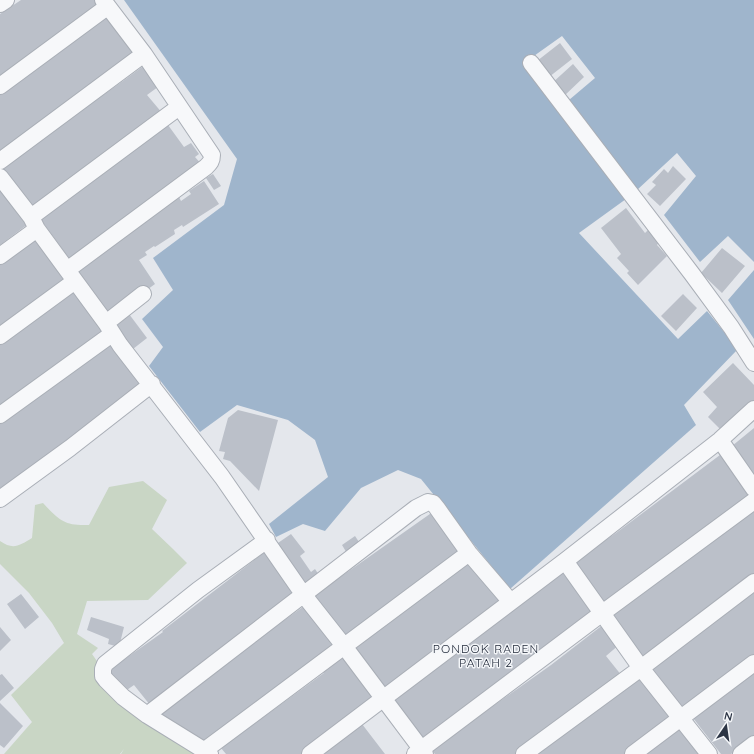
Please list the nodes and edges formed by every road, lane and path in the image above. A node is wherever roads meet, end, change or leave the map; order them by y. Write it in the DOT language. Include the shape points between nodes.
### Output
graph roads {
  1 [pos="6,0"];
  2 [pos="105,3"];
  3 [pos="0,4"];
  4 [pos="144,54"];
  5 [pos="531,63"];
  6 [pos="0,86"];
  7 [pos="179,107"];
  8 [pos="0,161"];
  9 [pos="0,177"];
  10 [pos="34,223"];
  11 [pos="0,256"];
  12 [pos="71,275"];
  13 [pos="143,294"];
  14 [pos="109,328"];
  15 [pos="0,336"];
  16 [pos="754,363"];
  17 [pos="152,384"];
  18 [pos="754,409"];
  19 [pos="0,415"];
  20 [pos="720,440"];
  21 [pos="754,489"];
  22 [pos="0,499"];
  23 [pos="754,500"];
  24 [pos="266,540"];
  25 [pos="469,554"];
  26 [pos="565,561"];
  27 [pos="754,582"];
  28 [pos="303,594"];
  29 [pos="511,602"];
  30 [pos="601,614"];
  31 [pos="344,646"];
  32 [pos="754,663"];
  33 [pos="641,668"];
  34 [pos="383,700"];
  35 [pos="147,715"];
  36 [pos="682,718"];
  37 [pos="754,744"];
  38 [pos="207,752"];
  39 [pos="420,752"];
  40 [pos="310,754"];
  41 [pos="524,754"];
  42 [pos="634,754"];
  43 [pos="709,754"];
  44 [pos="741,754"];
  1 -- 3 [label="street"];
  2 -- 4 [label="street"];
  2 -- 6 [label="street"];
  4 -- 7 [label="street"];
  4 -- 8 [label="street"];
  5 -- 16 [label="street" via="692,274"];
  7 -- 10 [label="street"];
  7 -- 12 [label="street" via="212,155 211,161"];
  9 -- 10 [label="street"];
  10 -- 11 [label="street"];
  10 -- 12 [label="street"];
  12 -- 14 [label="street"];
  12 -- 15 [label="street"];
  13 -- 14 [label="street"];
  14 -- 17 [label="street"];
  14 -- 19 [label="street"];
  17 -- 22 [label="street"];
  17 -- 24 [label="street"];
  18 -- 20 [label="street"];
  20 -- 21 [label="street"];
  20 -- 26 [label="street"];
  23 -- 30 [label="street"];
  24 -- 28 [label="street"];
  24 -- 35 [label="street" via="105,664 103,676 106,680"];
  25 -- 28 [label="street" via="437,508 428,502 416,508"];
  25 -- 29 [label="street"];
  25 -- 31 [label="street"];
  26 -- 29 [label="street"];
  26 -- 30 [label="street"];
  27 -- 33 [label="street"];
  28 -- 31 [label="street"];
  28 -- 35 [label="street"];
  29 -- 34 [label="street"];
  30 -- 33 [label="street"];
  30 -- 39 [label="street"];
  31 -- 34 [label="street"];
  31 -- 38 [label="street"];
  32 -- 36 [label="street"];
  33 -- 36 [label="street"];
  33 -- 41 [label="street"];
  34 -- 39 [label="street"];
  34 -- 40 [label="street"];
  35 -- 38 [label="street"];
  36 -- 42 [label="street"];
  36 -- 43 [label="street"];
  37 -- 44 [label="street"];
}
